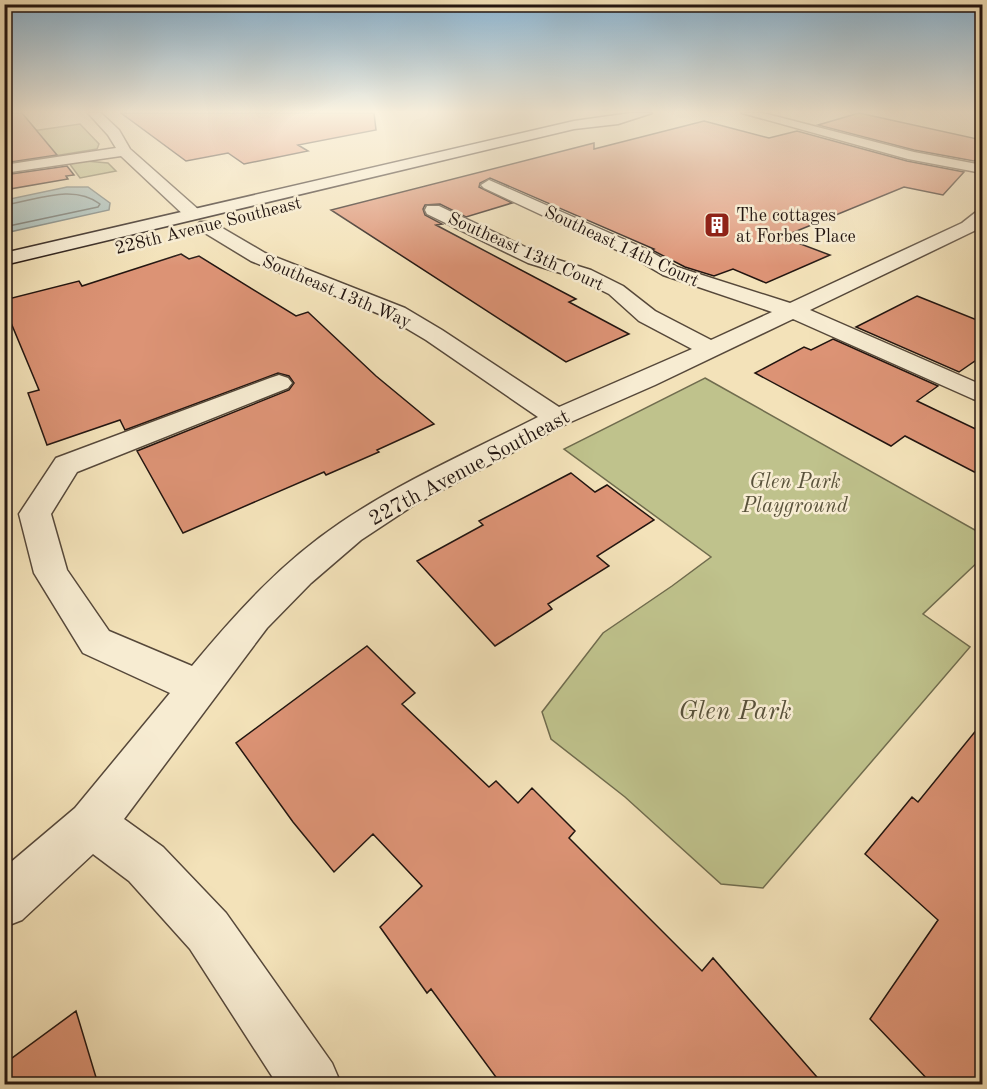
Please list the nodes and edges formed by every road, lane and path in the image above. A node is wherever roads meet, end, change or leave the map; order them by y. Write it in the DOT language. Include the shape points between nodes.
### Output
graph roads {
  1 [pos="39,164"];
  2 [pos="138,164"];
  3 [pos="407,164"];
  4 [pos="455,164"];
  5 [pos="954,164"];
  6 [pos="4,169"];
  7 [pos="982,169"];
  8 [pos="489,185"];
  9 [pos="433,210"];
  10 [pos="982,216"];
  11 [pos="200,220"];
  12 [pos="11,257"];
  13 [pos="4,275"];
  14 [pos="791,310"];
  15 [pos="710,349"];
  16 [pos="279,383"];
  17 [pos="982,394"];
  18 [pos="557,418"];
  19 [pos="199,688"];
  20 [pos="91,824"];
  21 [pos="4,902"];
  22 [pos="311,1084"];
  1 -- 6 [label="street"];
  2 -- 11 [label="street, Southeast 13th Way"];
  3 -- 11 [label="street, 228th Avenue Southeast" via="295,190 290,198"];
  4 -- 11 [label="street, 228th Avenue Southeast"];
  5 -- 7 [label="street"];
  8 -- 14 [label="street, Southeast 14th Court" via="642,254 670,271"];
  9 -- 15 [label="street, Southeast 13th Court" via="535,259 584,274 616,291 647,316"];
  10 -- 14 [label="street, 227th Avenue Southeast" via="968,227"];
  11 -- 12 [label="street" via="71,250"];
  11 -- 13 [label="street, 228th Avenue Southeast"];
  11 -- 18 [label="street, Southeast 13th Way" via="258,256 397,313"];
  14 -- 15 [label="street, 227th Avenue Southeast"];
  14 -- 17 [label="street, Southeast 14th Court"];
  15 -- 18 [label="street, 227th Avenue Southeast"];
  16 -- 19 [label="street" via="66,465 35,514 51,573 96,642"];
  18 -- 19 [label="street, 227th Avenue Southeast" via="403,498 351,532 299,574 254,618"];
  19 -- 20 [label="street, 227th Avenue Southeast"];
  20 -- 21 [label="street, 227th Avenue Southeast"];
  20 -- 22 [label="street" via="146,864 208,931"];
}
